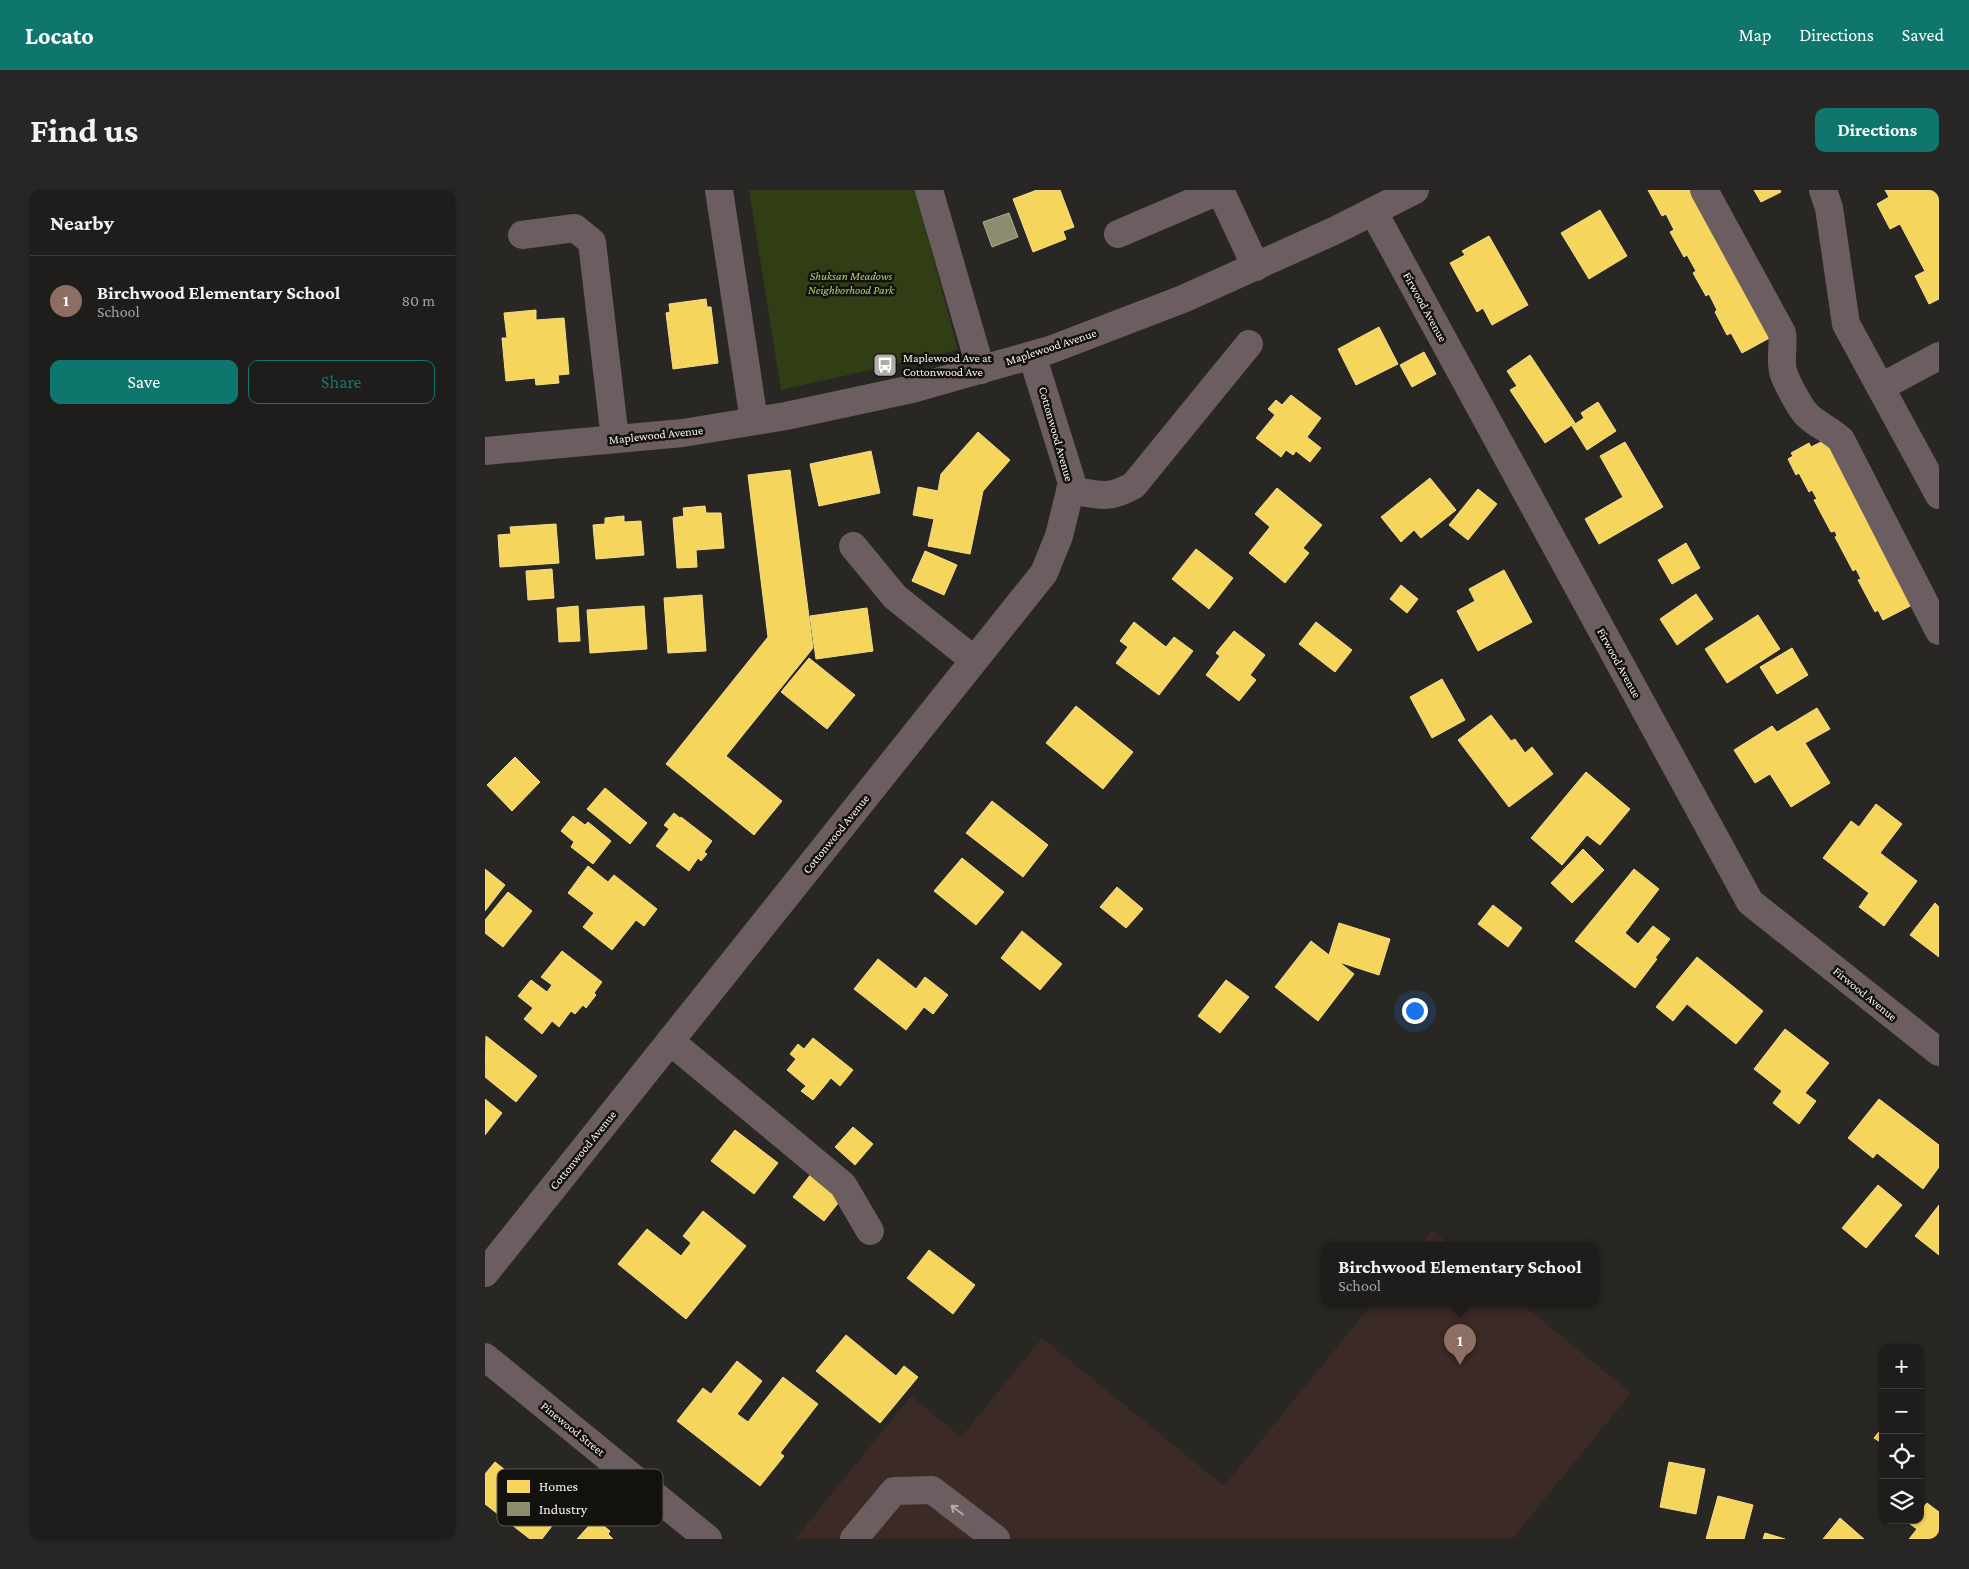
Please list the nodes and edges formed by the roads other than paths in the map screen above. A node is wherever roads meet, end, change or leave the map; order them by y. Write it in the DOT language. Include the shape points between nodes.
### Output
graph roads {
  1 [pos="719,190"];
  2 [pos="929,190"];
  3 [pos="1220,190"];
  4 [pos="1415,190"];
  5 [pos="1703,190"];
  6 [pos="1823,190"];
  7 [pos="1373,211"];
  8 [pos="1118,234"];
  9 [pos="522,235"];
  10 [pos="1256,267"];
  11 [pos="1249,344"];
  12 [pos="1032,355"];
  13 [pos="1939,356"];
  14 [pos="981,370"];
  15 [pos="1881,387"];
  16 [pos="754,421"];
  17 [pos="615,439"];
  18 [pos="485,451"];
  19 [pos="1070,490"];
  20 [pos="1939,495"];
  21 [pos="853,546"];
  22 [pos="1939,631"];
  23 [pos="974,660"];
  24 [pos="670,1041"];
  25 [pos="1939,1052"];
  26 [pos="871,1232"];
  27 [pos="485,1273"];
  28 [pos="485,1357"];
  29 [pos="622,1469"];
  30 [pos="663,1502"];
  31 [pos="708,1539"];
  32 [pos="854,1539"];
  33 [pos="996,1539"];
  1 -- 16 [label="street"];
  2 -- 14 [label="street"];
  3 -- 8 [label="street"];
  3 -- 10 [label="street"];
  4 -- 7 [label="street, Maplewood Avenue"];
  5 -- 22 [label="street" via="1782,332 1783,372 1806,414 1841,440"];
  6 -- 15 [label="street" via="1829,208 1846,324"];
  7 -- 10 [label="street, Maplewood Avenue"];
  7 -- 25 [label="street, Firwood Avenue" via="1750,902"];
  9 -- 17 [label="street" via="575,228 592,242"];
  10 -- 12 [label="street, Maplewood Avenue" via="1183,299"];
  11 -- 19 [label="street" via="1134,485 1120,493 1104,496"];
  12 -- 14 [label="street, Maplewood Avenue"];
  12 -- 19 [label="street, Cottonwood Avenue" via="1072,483"];
  13 -- 15 [label="street"];
  14 -- 16 [label="street, Maplewood Avenue" via="912,389"];
  15 -- 20 [label="street"];
  16 -- 17 [label="street, Maplewood Avenue" via="683,433"];
  17 -- 18 [label="street, Maplewood Avenue"];
  19 -- 23 [label="street, Cottonwood Avenue" via="1059,536 1044,573"];
  21 -- 23 [label="street" via="895,597"];
  23 -- 24 [label="street, Cottonwood Avenue"];
  24 -- 26 [label="street" via="843,1185"];
  24 -- 27 [label="street, Cottonwood Avenue"];
  28 -- 29 [label="street, Pinewood Street"];
  30 -- 31 [label="street, Pinewood Street"];
  33 -- 32 [label="street, one-way" via="932,1490 894,1491"];
}
